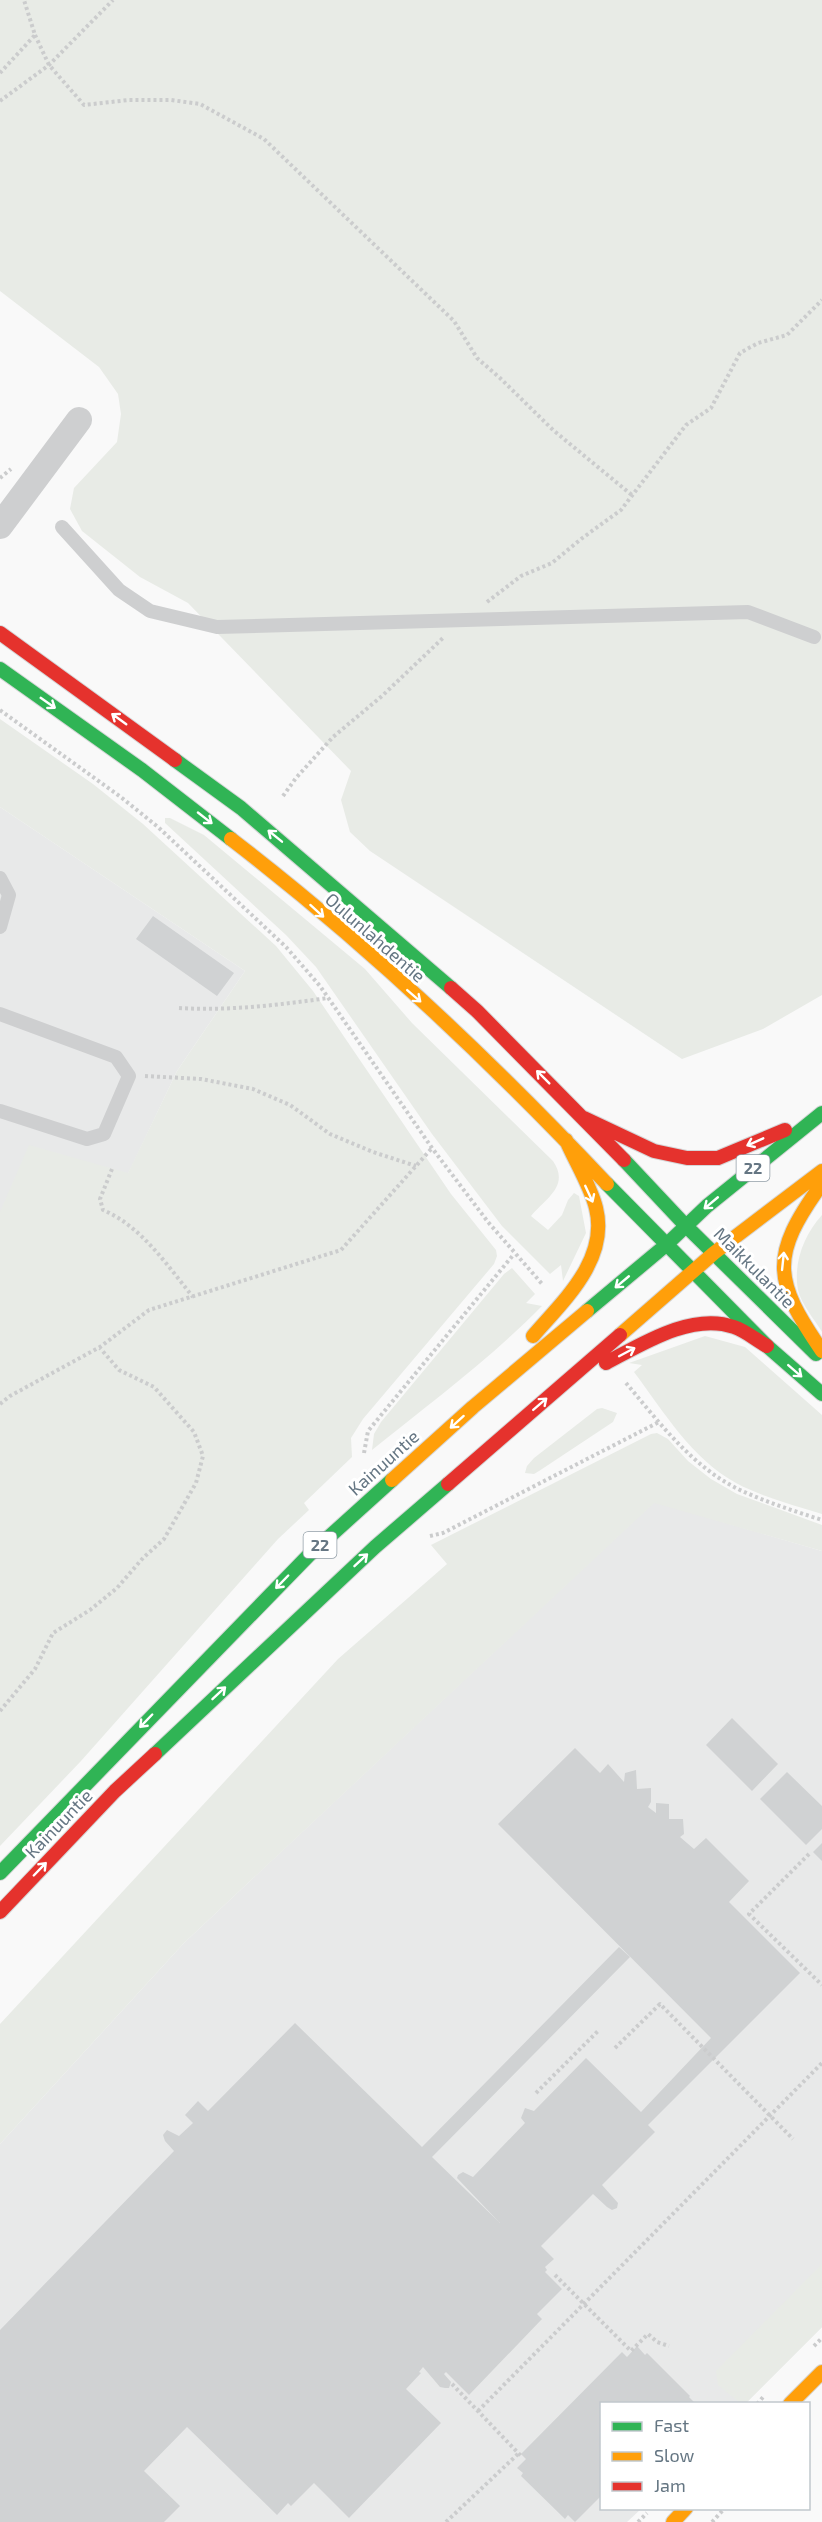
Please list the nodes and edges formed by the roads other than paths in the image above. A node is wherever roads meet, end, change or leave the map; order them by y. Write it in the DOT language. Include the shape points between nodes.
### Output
graph roads {
  1 [pos="79,420"];
  2 [pos="0,526"];
  3 [pos="62,527"];
  4 [pos="0,633"];
  5 [pos="814,637"];
  6 [pos="0,669"];
  7 [pos="0,878"];
  8 [pos="0,927"];
  9 [pos="0,1014"];
  10 [pos="0,1111"];
  11 [pos="822,1113"];
  12 [pos="584,1118"];
  13 [pos="810,1122"];
  14 [pos="566,1140"];
  15 [pos="822,1171"];
  16 [pos="822,1184"];
  17 [pos="686,1226"];
  18 [pos="666,1245"];
  19 [pos="714,1253"];
  20 [pos="693,1271"];
  21 [pos="767,1346"];
  22 [pos="822,1351"];
  23 [pos="822,1360"];
  24 [pos="557,1389"];
  25 [pos="822,1394"];
  26 [pos="473,1407"];
  27 [pos="0,1873"];
  28 [pos="0,1912"];
  29 [pos="822,2372"];
  30 [pos="791,2402"];
  31 [pos="684,2510"];
  32 [pos="673,2522"];
  1 -- 2 [label="street"];
  3 -- 5 [label="lane" via="119,590 150,611 217,627 748,612"];
  12 -- 4 [label="main road, Oulunlahdentie, one-way" via="477,1011 321,873 241,808"];
  6 -- 14 [label="main road, Oulunlahdentie, one-way" via="142,770 274,873 443,1020"];
  7 -- 8 [label="lane" via="9,895"];
  9 -- 10 [label="lane" via="116,1057 129,1076 104,1134 87,1140"];
  11 -- 13 [label="main road, Kainuuntie / 22"];
  13 -- 12 [label="main road, one-way" via="718,1158 687,1158 654,1151"];
  12 -- 17 [label="main road, Oulunlahdentie"];
  13 -- 17 [label="main road, Kainuuntie / 22, one-way"];
  14 -- 18 [label="main road, Oulunlahdentie"];
  14 -- 26 [label="main road, one-way" via="596,1208 595,1249 580,1280"];
  15 -- 19 [label="main road, Kainuuntie / 22"];
  22 -- 16 [label="main road, one-way" via="793,1306 782,1269 784,1248 798,1216"];
  17 -- 18 [label="main road, Kainuuntie / 22"];
  17 -- 19 [label="main road, Maikkulantie"];
  18 -- 20 [label="main road, Oulunlahdentie"];
  18 -- 26 [label="main road, Kainuuntie / 22, one-way"];
  19 -- 20 [label="main road, Kainuuntie / 22"];
  19 -- 23 [label="main road, Maikkulantie"];
  20 -- 21 [label="main road"];
  20 -- 24 [label="main road, Kainuuntie / 22"];
  24 -- 21 [label="main road, one-way" via="675,1330 705,1324 733,1326"];
  21 -- 25 [label="main road, one-way"];
  28 -- 24 [label="main road, Kainuuntie / 22, one-way" via="124,1782 375,1547"];
  26 -- 27 [label="main road, Kainuuntie / 22, one-way" via="309,1555"];
  29 -- 30 [label="main road"];
  31 -- 32 [label="main road"];
}
